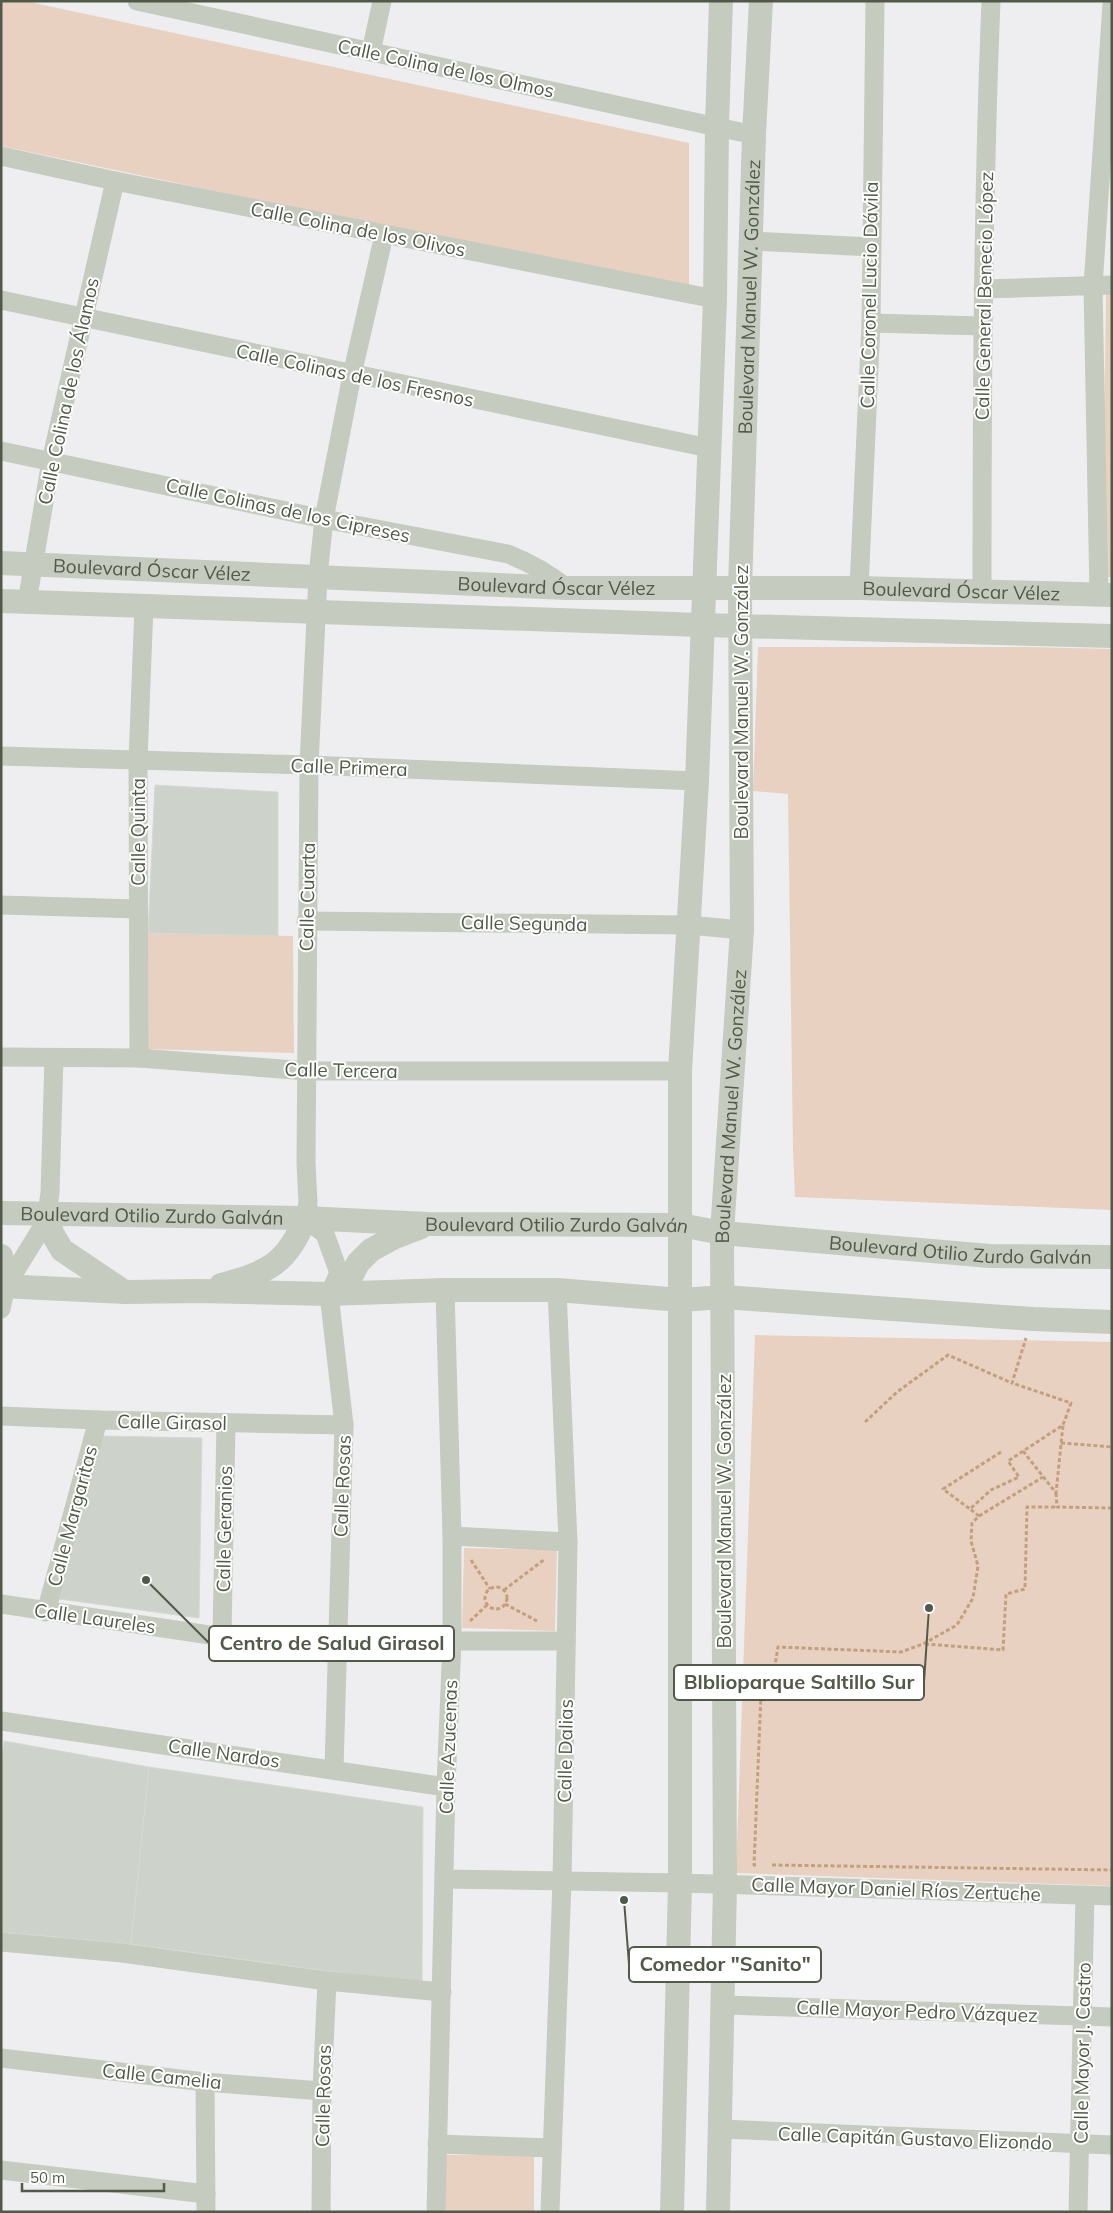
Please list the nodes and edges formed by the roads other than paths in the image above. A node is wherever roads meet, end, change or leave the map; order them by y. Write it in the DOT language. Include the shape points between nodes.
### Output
graph roads {
  1 [pos="382,1"];
  2 [pos="721,1"];
  3 [pos="761,1"];
  4 [pos="875,1"];
  5 [pos="991,1"];
  6 [pos="144,2"];
  7 [pos="1112,4"];
  8 [pos="371,52"];
  9 [pos="717,126"];
  10 [pos="754,135"];
  11 [pos="1,156"];
  12 [pos="115,181"];
  13 [pos="384,235"];
  14 [pos="750,241"];
  15 [pos="871,247"];
  16 [pos="1112,285"];
  17 [pos="1093,286"];
  18 [pos="982,289"];
  19 [pos="715,299"];
  20 [pos="1,300"];
  21 [pos="83,316"];
  22 [pos="870,324"];
  23 [pos="982,326"];
  24 [pos="352,375"];
  25 [pos="710,448"];
  26 [pos="1,451"];
  27 [pos="51,461"];
  28 [pos="324,519"];
  29 [pos="1,563"];
  30 [pos="32,565"];
  31 [pos="318,576"];
  32 [pos="567,588"];
  33 [pos="859,588"];
  34 [pos="703,589"];
  35 [pos="740,589"];
  36 [pos="982,591"];
  37 [pos="1105,595"];
  38 [pos="1,601"];
  39 [pos="27,602"];
  40 [pos="144,605"];
  41 [pos="316,612"];
  42 [pos="702,625"];
  43 [pos="740,625"];
  44 [pos="1112,636"];
  45 [pos="1,756"];
  46 [pos="138,761"];
  47 [pos="309,765"];
  48 [pos="697,782"];
  49 [pos="1,905"];
  50 [pos="138,909"];
  51 [pos="306,921"];
  52 [pos="689,924"];
  53 [pos="742,930"];
  54 [pos="1,1057"];
  55 [pos="54,1058"];
  56 [pos="138,1058"];
  57 [pos="307,1071"];
  58 [pos="680,1071"];
  59 [pos="1,1213"];
  60 [pos="47,1214"];
  61 [pos="305,1218"];
  62 [pos="427,1224"];
  63 [pos="681,1225"];
  64 [pos="722,1233"];
  65 [pos="1,1256"];
  66 [pos="1112,1257"];
  67 [pos="445,1290"];
  68 [pos="557,1290"];
  69 [pos="200,1291"];
  70 [pos="125,1292"];
  71 [pos="3,1294"];
  72 [pos="329,1294"];
  73 [pos="724,1297"];
  74 [pos="681,1300"];
  75 [pos="1112,1322"];
  76 [pos="1,1416"];
  77 [pos="98,1420"];
  78 [pos="226,1422"];
  79 [pos="344,1425"];
  80 [pos="452,1536"];
  81 [pos="568,1542"];
  82 [pos="1,1604"];
  83 [pos="46,1612"];
  84 [pos="222,1636"];
  85 [pos="452,1640"];
  86 [pos="566,1641"];
  87 [pos="337,1654"];
  88 [pos="1,1721"];
  89 [pos="334,1769"];
  90 [pos="446,1787"];
  91 [pos="445,1879"];
  92 [pos="562,1881"];
  93 [pos="680,1883"];
  94 [pos="725,1884"];
  95 [pos="1084,1895"];
  96 [pos="1112,1896"];
  97 [pos="1,1942"];
  98 [pos="327,1980"];
  99 [pos="442,1992"];
  100 [pos="723,2005"];
  101 [pos="1084,2016"];
  102 [pos="1112,2017"];
  103 [pos="1,2058"];
  104 [pos="205,2082"];
  105 [pos="322,2091"];
  106 [pos="719,2130"];
  107 [pos="437,2144"];
  108 [pos="1079,2144"];
  109 [pos="1112,2145"];
  110 [pos="552,2148"];
  111 [pos="1,2170"];
  112 [pos="206,2203"];
  113 [pos="321,2212"];
  114 [pos="436,2212"];
  115 [pos="550,2212"];
  116 [pos="672,2212"];
  117 [pos="718,2212"];
  118 [pos="1078,2212"];
  1 -- 8 [label="street"];
  2 -- 9 [label="street, Boulevard Manuel W. González"];
  3 -- 10 [label="street, Boulevard Manuel W. González"];
  4 -- 15 [label="street, Calle Coronel Lucio Dávila"];
  5 -- 18 [label="street, Calle General Benecio López"];
  6 -- 8 [label="street, Calle Colina de los Olmos"];
  7 -- 17 [label="street"];
  8 -- 9 [label="street, Calle Colina de los Olmos"];
  9 -- 10 [label="street, Calle Colina de los Olmos"];
  9 -- 19 [label="street, Boulevard Manuel W. González"];
  10 -- 14 [label="street, Boulevard Manuel W. González"];
  11 -- 12 [label="street, Calle Colina de los Olivos"];
  12 -- 13 [label="street, Calle Colina de los Olivos"];
  12 -- 21 [label="street, Calle Colina de los Álamos"];
  13 -- 19 [label="street, Calle Colina de los Olivos"];
  13 -- 24 [label="street, Calle Cuarta"];
  14 -- 15 [label="street"];
  14 -- 35 [label="street, Boulevard Manuel W. González"];
  15 -- 22 [label="street, Calle Coronel Lucio Dávila"];
  16 -- 17 [label="street"];
  17 -- 18 [label="street"];
  17 -- 37 [label="street"];
  18 -- 23 [label="street, Calle General Benecio López"];
  19 -- 25 [label="street, Boulevard Manuel W. González"];
  20 -- 21 [label="street, Calle Colinas de los Fresnos"];
  21 -- 24 [label="street, Calle Colinas de los Fresnos"];
  21 -- 27 [label="street, Calle Colina de los Álamos"];
  22 -- 23 [label="street"];
  22 -- 33 [label="street, Calle Coronel Lucio Dávila"];
  23 -- 36 [label="street, Calle General Benecio López"];
  24 -- 25 [label="street, Calle Colinas de los Fresnos"];
  24 -- 28 [label="street, Calle Cuarta"];
  25 -- 34 [label="street, Boulevard Manuel W. González"];
  26 -- 27 [label="street, Calle Colinas de los Cipreses"];
  27 -- 28 [label="street, Calle Colinas de los Cipreses"];
  27 -- 30 [label="street, Calle Colina de los Álamos"];
  28 -- 31 [label="street, Calle Cuarta"];
  28 -- 32 [label="street, Calle Colinas de los Cipreses" via="508,554 546,572"];
  29 -- 30 [label="street, Boulevard Óscar Vélez"];
  30 -- 31 [label="street, Boulevard Óscar Vélez"];
  30 -- 39 [label="street, Calle Colina de los Álamos"];
  31 -- 32 [label="street, Boulevard Óscar Vélez"];
  31 -- 41 [label="street, Calle Cuarta"];
  32 -- 34 [label="street, Boulevard Óscar Vélez"];
  33 -- 35 [label="street, Boulevard Óscar Vélez"];
  33 -- 36 [label="street, Boulevard Óscar Vélez"];
  34 -- 35 [label="street, Boulevard Óscar Vélez"];
  34 -- 42 [label="street, Boulevard Manuel W. González"];
  35 -- 43 [label="street, Boulevard Manuel W. González"];
  36 -- 37 [label="street, Boulevard Óscar Vélez"];
  38 -- 39 [label="street, Boulevard Óscar Vélez"];
  39 -- 40 [label="street, Boulevard Óscar Vélez"];
  40 -- 41 [label="street, Boulevard Óscar Vélez"];
  40 -- 46 [label="street, Calle Quinta"];
  41 -- 42 [label="street, Boulevard Óscar Vélez"];
  41 -- 47 [label="street, Calle Cuarta"];
  42 -- 43 [label="street, Boulevard Óscar Vélez"];
  42 -- 48 [label="street, Boulevard Manuel W. González"];
  43 -- 44 [label="street, Boulevard Óscar Vélez"];
  43 -- 53 [label="street, Boulevard Manuel W. González"];
  45 -- 46 [label="street, Calle Primera"];
  46 -- 47 [label="street, Calle Primera"];
  46 -- 50 [label="street, Calle Quinta"];
  47 -- 48 [label="street, Calle Primera"];
  47 -- 51 [label="street, Calle Cuarta"];
  48 -- 52 [label="street, Boulevard Manuel W. González"];
  49 -- 50 [label="street"];
  50 -- 56 [label="street, Calle Quinta"];
  51 -- 52 [label="street, Calle Segunda"];
  51 -- 57 [label="street, Calle Cuarta"];
  52 -- 53 [label="street, Calle Segunda"];
  52 -- 58 [label="street, Boulevard Manuel W. González"];
  53 -- 64 [label="street, Boulevard Manuel W. González"];
  54 -- 55 [label="street, Calle Tercera"];
  55 -- 56 [label="street, Calle Tercera"];
  55 -- 60 [label="street"];
  56 -- 57 [label="street, Calle Tercera"];
  57 -- 58 [label="street, Calle Tercera"];
  57 -- 61 [label="street, Calle Cuarta" via="308,1203"];
  58 -- 63 [label="street, Boulevard Manuel W. González"];
  59 -- 60 [label="street, Boulevard Otilio Zurdo Galván"];
  60 -- 61 [label="street, Boulevard Otilio Zurdo Galván"];
  60 -- 70 [label="street" via="52,1233 62,1250"];
  60 -- 71 [label="street"];
  61 -- 62 [label="street, Boulevard Otilio Zurdo Galván"];
  61 -- 69 [label="street" via="293,1246 280,1260 249,1278"];
  61 -- 72 [label="street, Calle Rosas" via="325,1234 334,1257 339,1273"];
  62 -- 63 [label="street, Boulevard Otilio Zurdo Galván"];
  62 -- 72 [label="street" via="371,1250 358,1263 350,1279"];
  63 -- 64 [label="street, Boulevard Otilio Zurdo Galván"];
  63 -- 74 [label="street, Boulevard Manuel W. González"];
  64 -- 66 [label="street, Boulevard Otilio Zurdo Galván" via="990,1256"];
  64 -- 73 [label="street, Boulevard Manuel W. González"];
  65 -- 71 [label="street" via="6,1272"];
  67 -- 68 [label="street"];
  67 -- 72 [label="street"];
  67 -- 80 [label="street, Calle Azucenas"];
  68 -- 74 [label="street"];
  68 -- 81 [label="street, Calle Dalias"];
  69 -- 70 [label="street"];
  69 -- 72 [label="street"];
  70 -- 71 [label="street"];
  72 -- 79 [label="street, Calle Rosas"];
  73 -- 74 [label="street"];
  73 -- 75 [label="street"];
  73 -- 94 [label="street, Boulevard Manuel W. González"];
  74 -- 93 [label="street, Boulevard Manuel W. González"];
  76 -- 77 [label="street, Calle Girasol"];
  77 -- 78 [label="street, Calle Girasol"];
  77 -- 83 [label="street, Calle Margaritas"];
  78 -- 79 [label="street, Calle Girasol"];
  78 -- 84 [label="street, Calle Geranios"];
  79 -- 87 [label="street, Calle Rosas"];
  80 -- 81 [label="street"];
  80 -- 85 [label="street, Calle Azucenas"];
  81 -- 86 [label="street, Calle Dalias"];
  82 -- 83 [label="street, Calle Laureles"];
  83 -- 84 [label="street, Calle Laureles"];
  84 -- 87 [label="street, Calle Laureles"];
  85 -- 86 [label="street"];
  85 -- 90 [label="street, Calle Azucenas"];
  86 -- 92 [label="street, Calle Dalias"];
  87 -- 89 [label="street, Calle Rosas"];
  88 -- 89 [label="street, Calle Nardos"];
  89 -- 90 [label="street, Calle Nardos"];
  90 -- 91 [label="street, Calle Azucenas"];
  91 -- 92 [label="street"];
  91 -- 99 [label="street, Calle Azucenas"];
  92 -- 93 [label="street"];
  92 -- 110 [label="street, Calle Dalias"];
  93 -- 94 [label="street, Calle Mayor Daniel Ríos Zertuche"];
  93 -- 116 [label="street, Boulevard Manuel W. González"];
  94 -- 95 [label="street, Calle Mayor Daniel Ríos Zertuche"];
  94 -- 100 [label="street, Boulevard Manuel W. González"];
  95 -- 96 [label="street, Calle Mayor Daniel Ríos Zertuche"];
  95 -- 101 [label="street, Calle Mayor J. Castro"];
  97 -- 98 [label="street" via="122,1953"];
  98 -- 99 [label="street"];
  98 -- 105 [label="street, Calle Rosas"];
  99 -- 107 [label="street, Calle Azucenas"];
  100 -- 101 [label="street, Calle Mayor Pedro Vázquez"];
  100 -- 106 [label="street, Boulevard Manuel W. González"];
  101 -- 102 [label="street, Calle Mayor Pedro Vázquez"];
  101 -- 108 [label="street, Calle Mayor J. Castro"];
  103 -- 104 [label="street, Calle Camelia"];
  104 -- 105 [label="street, Calle Camelia"];
  104 -- 112 [label="street"];
  105 -- 113 [label="street, Calle Rosas"];
  106 -- 108 [label="street, Calle Capitán Gustavo Elizondo"];
  106 -- 117 [label="street, Boulevard Manuel W. González"];
  107 -- 110 [label="street"];
  107 -- 114 [label="street, Calle Azucenas"];
  108 -- 109 [label="street, Calle Capitán Gustavo Elizondo"];
  108 -- 118 [label="street, Calle Mayor J. Castro"];
  110 -- 115 [label="street, Calle Dalias"];
  111 -- 112 [label="street"];
}
